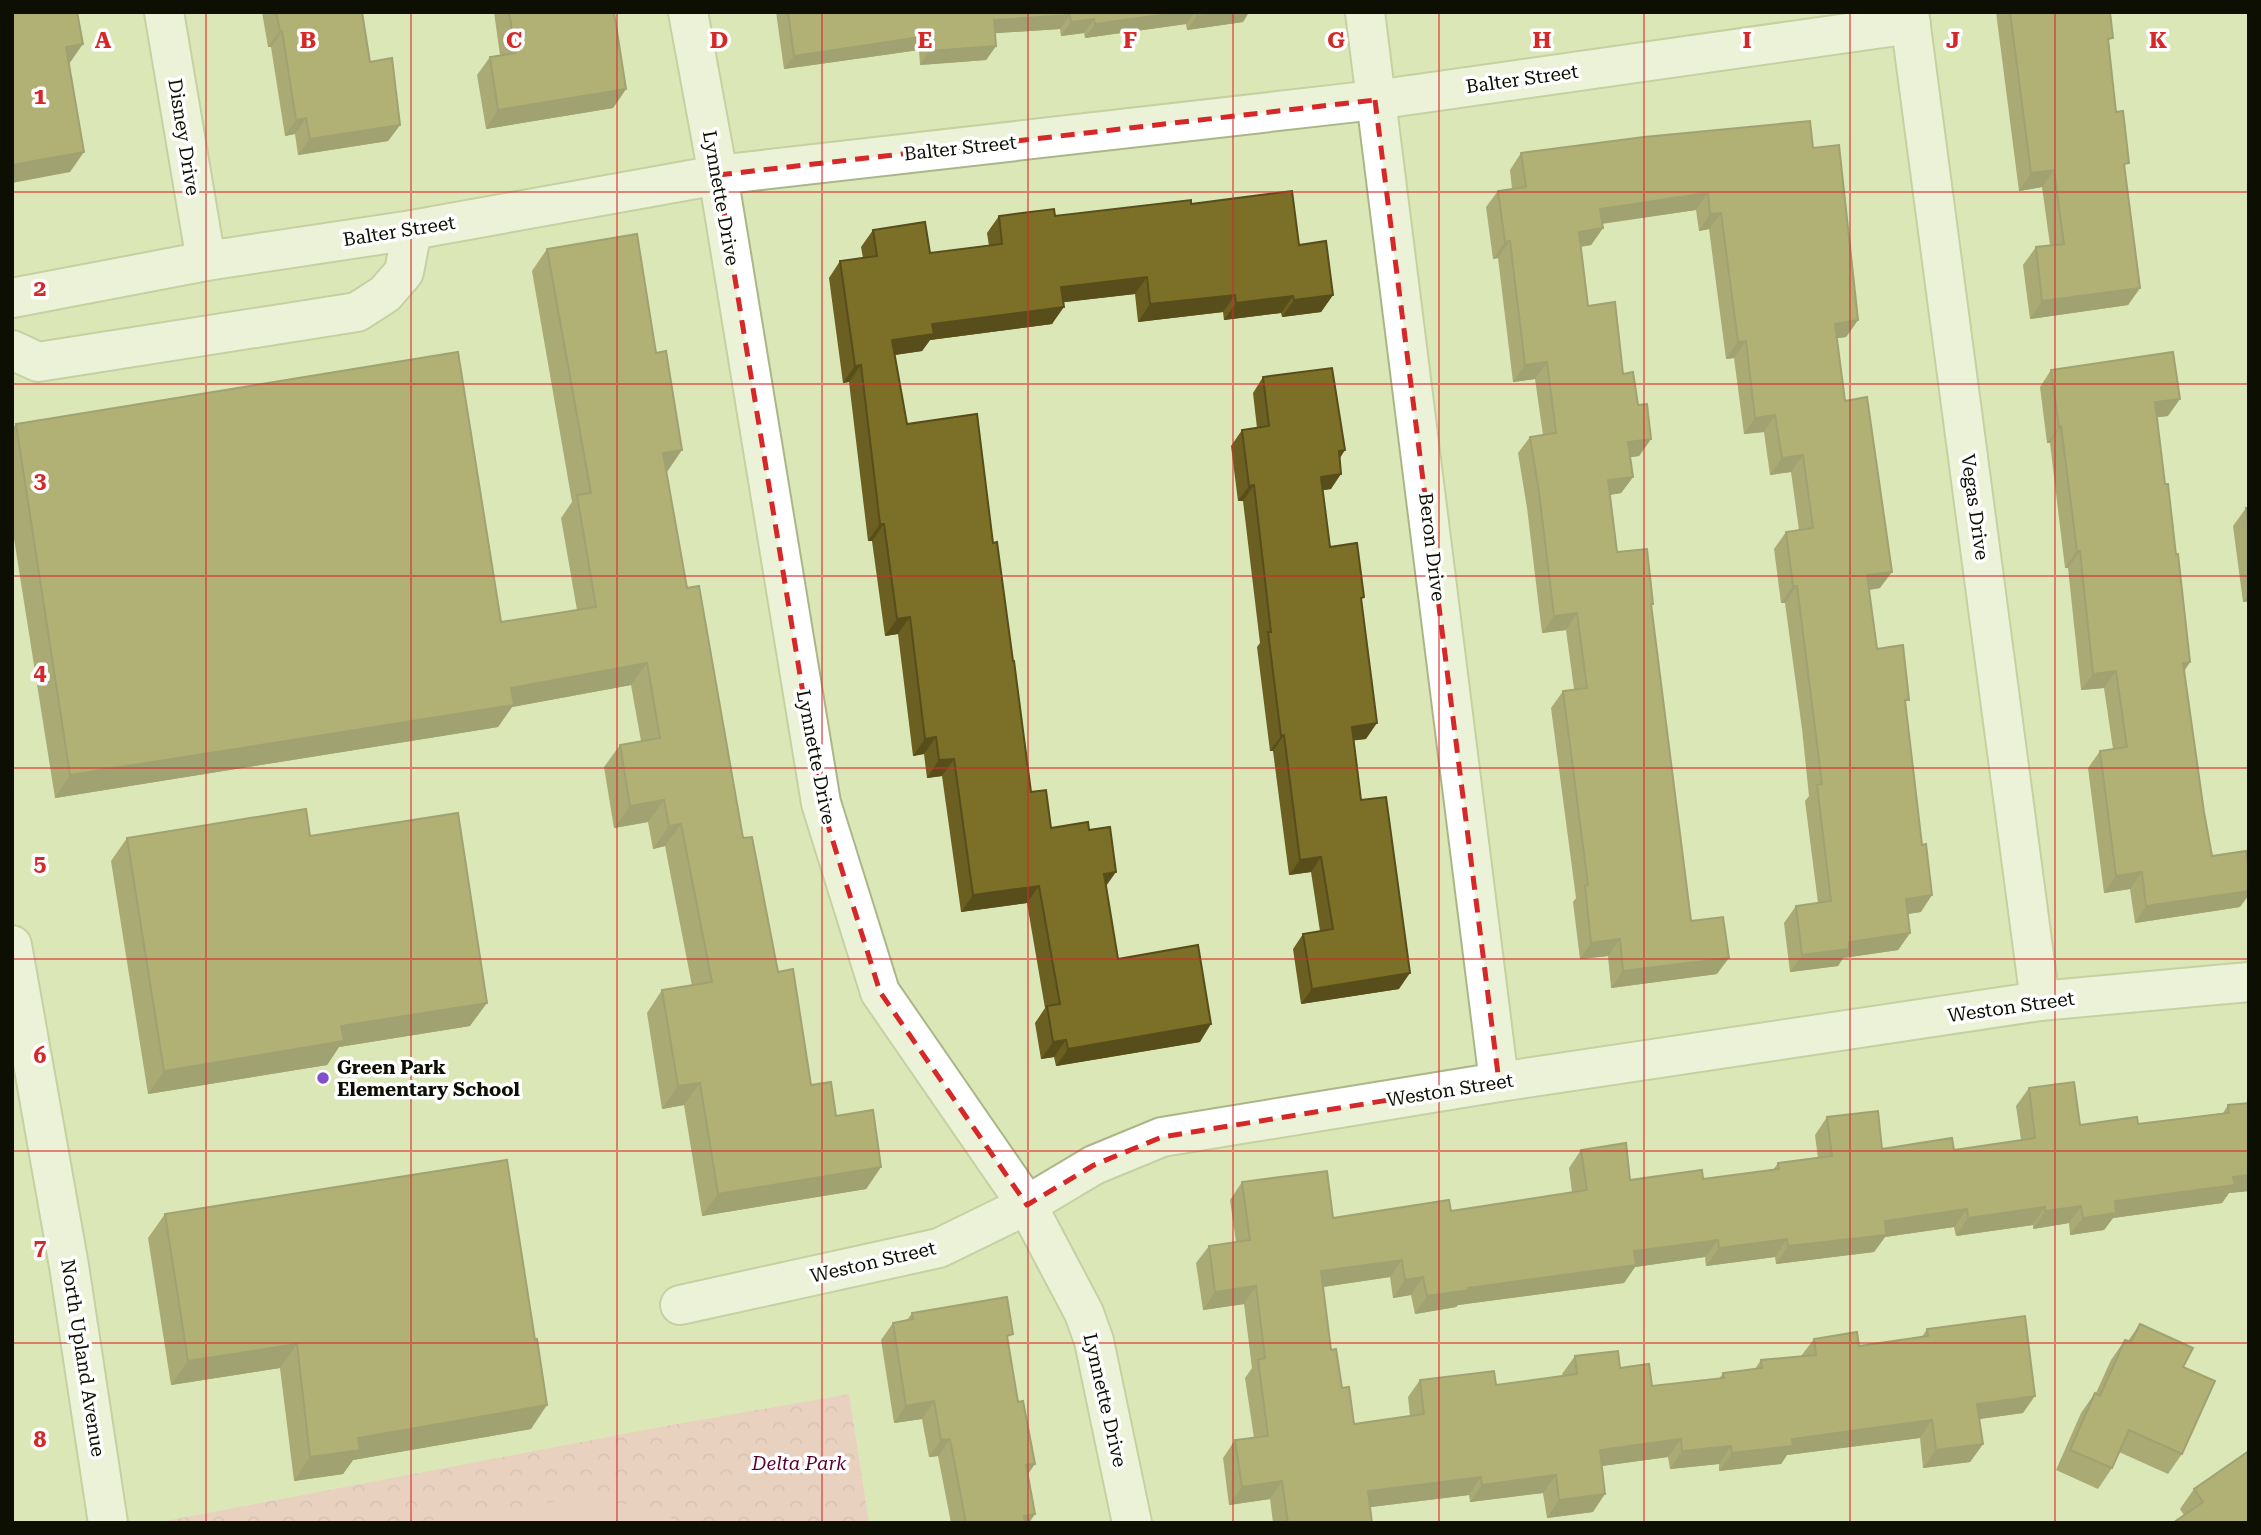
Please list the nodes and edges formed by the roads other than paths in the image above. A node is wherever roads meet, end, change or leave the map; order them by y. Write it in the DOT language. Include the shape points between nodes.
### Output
graph roads {
  1 [pos="163,12"];
  2 [pos="688,12"];
  3 [pos="1365,12"];
  4 [pos="1910,18"];
  5 [pos="1375,100"];
  6 [pos="718,175"];
  7 [pos="412,230"];
  8 [pos="206,261"];
  9 [pos="12,298"];
  10 [pos="12,350"];
  11 [pos="12,945"];
  12 [pos="2249,982"];
  13 [pos="2040,1001"];
  14 [pos="1499,1082"];
  15 [pos="1027,1205"];
  16 [pos="680,1305"];
  17 [pos="108,1523"];
  18 [pos="1132,1523"];
  1 -- 8 [label="street, Disney Drive"];
  2 -- 6 [label="street, Lynnette Drive"];
  3 -- 5 [label="street, Beron Drive"];
  4 -- 5 [label="street, Balter Street"];
  4 -- 13 [label="street, Vegas Drive"];
  5 -- 6 [label="street, Balter Street"];
  5 -- 14 [label="street, Beron Drive"];
  6 -- 7 [label="street, Balter Street"];
  6 -- 15 [label="street, Lynnette Drive" via="821,803 880,992"];
  7 -- 8 [label="street, Balter Street"];
  7 -- 10 [label="street" via="404,272 385,294 357,312 38,362"];
  8 -- 9 [label="street, Balter Street"];
  11 -- 17 [label="street, North Upland Avenue" via="69,1266"];
  12 -- 13 [label="street, Weston Street"];
  13 -- 14 [label="street, Weston Street"];
  14 -- 15 [label="street, Weston Street" via="1162,1137 1094,1165"];
  15 -- 16 [label="street, Weston Street" via="939,1248"];
  15 -- 18 [label="street, Lynnette Drive" via="1094,1341"];
}
